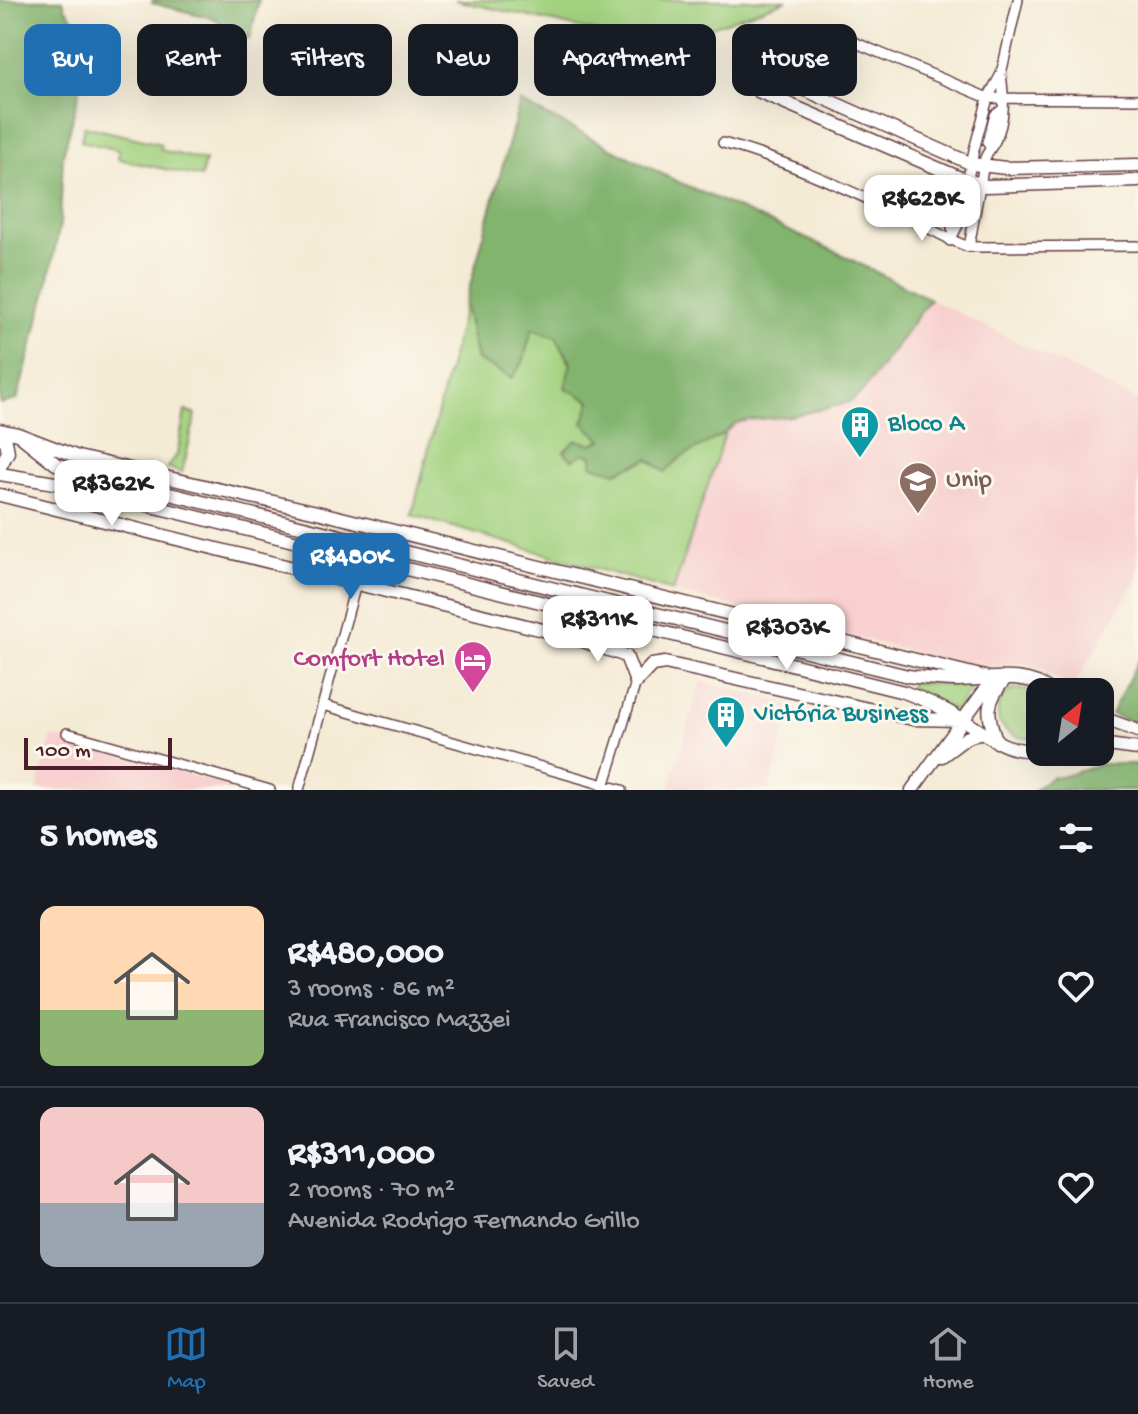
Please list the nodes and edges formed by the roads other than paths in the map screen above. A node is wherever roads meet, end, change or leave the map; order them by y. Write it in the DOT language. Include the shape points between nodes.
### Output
graph roads {
  1 [pos="1018,0"];
  2 [pos="857,43"];
  3 [pos="1001,74"];
  4 [pos="988,98"];
  5 [pos="1138,99"];
  6 [pos="1003,105"];
  7 [pos="723,143"];
  8 [pos="978,165"];
  9 [pos="1138,165"];
  10 [pos="1138,181"];
  11 [pos="971,184"];
  12 [pos="951,236"];
  13 [pos="1138,246"];
  14 [pos="969,247"];
  15 [pos="0,430"];
  16 [pos="18,434"];
  17 [pos="0,437"];
  18 [pos="0,467"];
  19 [pos="0,474"];
  20 [pos="0,495"];
  21 [pos="114,497"];
  22 [pos="141,529"];
  23 [pos="356,584"];
  24 [pos="643,630"];
  25 [pos="571,637"];
  26 [pos="1006,678"];
  27 [pos="993,679"];
  28 [pos="1026,679"];
  29 [pos="636,682"];
  30 [pos="323,705"];
  31 [pos="963,720"];
  32 [pos="1114,722"];
  33 [pos="1138,731"];
  34 [pos="981,732"];
  35 [pos="67,733"];
  36 [pos="997,742"];
  37 [pos="1114,746"];
  38 [pos="1138,749"];
  39 [pos="1026,750"];
  40 [pos="928,768"];
  41 [pos="604,787"];
  42 [pos="270,790"];
  43 [pos="299,790"];
  44 [pos="622,790"];
  45 [pos="912,790"];
  1 -- 3 [label="street"];
  2 -- 4 [label="street"];
  3 -- 4 [label="street"];
  3 -- 6 [label="street"];
  4 -- 6 [label="street"];
  4 -- 8 [label="street"];
  5 -- 6 [label="street"];
  6 -- 8 [label="street" via="994,144"];
  7 -- 12 [label="street" via="829,181"];
  8 -- 9 [label="street"];
  8 -- 11 [label="street"];
  8 -- 11 [label="street" via="767,73 752,80 758,91"];
  10 -- 11 [label="street"];
  11 -- 12 [label="street" via="958,191"];
  11 -- 14 [label="street"];
  12 -- 14 [label="street"];
  13 -- 14 [label="street"];
  15 -- 16 [label="street"];
  16 -- 27 [label="street" via="78,457"];
  16 -- 27 [label="street" via="56,464 117,481 898,674"];
  17 -- 18 [label="street" via="8,452"];
  19 -- 21 [label="street"];
  20 -- 22 [label="street"];
  21 -- 22 [label="street" via="129,521"];
  21 -- 24 [label="street"];
  22 -- 23 [label="street"];
  23 -- 25 [label="street"];
  23 -- 30 [label="street"];
  24 -- 25 [label="street"];
  24 -- 31 [label="street" via="904,692"];
  25 -- 29 [label="street" via="626,656"];
  26 -- 27 [label="street"];
  26 -- 28 [label="street"];
  26 -- 36 [label="street" via="988,711"];
  27 -- 31 [label="street"];
  29 -- 31 [label="street" via="652,665 665,663 913,719"];
  29 -- 41 [label="street"];
  30 -- 41 [label="street"];
  30 -- 43 [label="street"];
  31 -- 34 [label="street"];
  31 -- 40 [label="street"];
  32 -- 33 [label="street"];
  34 -- 36 [label="street"];
  34 -- 40 [label="street"];
  35 -- 42 [label="street"];
  36 -- 39 [label="street"];
  37 -- 38 [label="street"];
  40 -- 45 [label="street"];
  41 -- 44 [label="street"];
}
